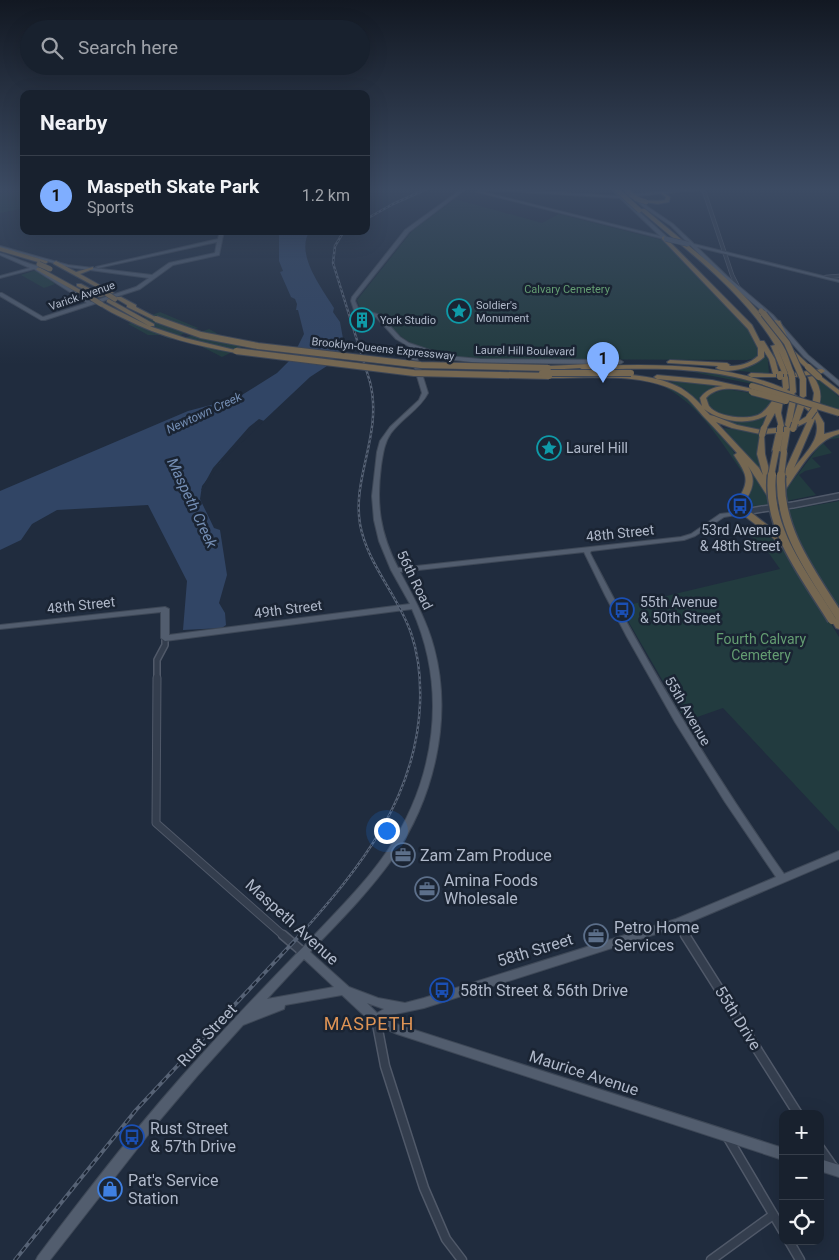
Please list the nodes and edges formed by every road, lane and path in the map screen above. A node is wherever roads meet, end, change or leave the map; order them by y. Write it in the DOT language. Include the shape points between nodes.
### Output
graph roads {
  1 [pos="189,247"];
  2 [pos="219,247"];
  3 [pos="395,247"];
  4 [pos="674,247"];
  5 [pos="676,247"];
  6 [pos="680,247"];
  7 [pos="691,247"];
  8 [pos="698,247"];
  9 [pos="722,247"];
  10 [pos="2,251"];
  11 [pos="724,252"];
  12 [pos="40,266"];
  13 [pos="53,266"];
  14 [pos="91,268"];
  15 [pos="76,275"];
  16 [pos="839,276"];
  17 [pos="0,277"];
  18 [pos="154,277"];
  19 [pos="826,278"];
  20 [pos="839,280"];
  21 [pos="738,290"];
  22 [pos="0,294"];
  23 [pos="104,299"];
  24 [pos="730,304"];
  25 [pos="125,315"];
  26 [pos="777,321"];
  27 [pos="750,326"];
  28 [pos="411,346"];
  29 [pos="800,360"];
  30 [pos="757,361"];
  31 [pos="620,362"];
  32 [pos="689,366"];
  33 [pos="808,367"];
  34 [pos="548,368"];
  35 [pos="631,372"];
  36 [pos="821,375"];
  37 [pos="838,383"];
  38 [pos="783,385"];
  39 [pos="752,389"];
  40 [pos="839,392"];
  41 [pos="814,408"];
  42 [pos="705,413"];
  43 [pos="839,413"];
  44 [pos="839,417"];
  45 [pos="810,418"];
  46 [pos="786,427"];
  47 [pos="839,432"];
  48 [pos="728,438"];
  49 [pos="814,445"];
  50 [pos="781,450"];
  51 [pos="781,490"];
  52 [pos="744,496"];
  53 [pos="839,496"];
  54 [pos="775,501"];
  55 [pos="745,512"];
  56 [pos="588,549"];
  57 [pos="800,562"];
  58 [pos="395,570"];
  59 [pos="414,606"];
  60 [pos="165,609"];
  61 [pos="838,620"];
  62 [pos="0,627"];
  63 [pos="839,631"];
  64 [pos="165,638"];
  65 [pos="401,838"];
  66 [pos="839,854"];
  67 [pos="782,878"];
  68 [pos="678,922"];
  69 [pos="304,953"];
  70 [pos="344,990"];
  71 [pos="293,1000"];
  72 [pos="255,1006"];
  73 [pos="408,1006"];
  74 [pos="376,1019"];
  75 [pos="241,1022"];
  76 [pos="796,1110"];
  77 [pos="727,1136"];
  78 [pos="779,1153"];
  79 [pos="824,1153"];
  80 [pos="824,1167"];
  81 [pos="837,1171"];
  82 [pos="773,1215"];
  83 [pos="779,1225"];
  84 [pos="791,1245"];
  85 [pos="42,1260"];
  86 [pos="462,1260"];
  87 [pos="711,1260"];
  88 [pos="800,1260"];
  1 -- 14 [label="main road"];
  2 -- 18 [label="main road, Varick Avenue" via="217,254 171,264"];
  3 -- 28 [label="main road, Laurel Hill Boulevard" via="353,301 356,308 378,316 398,338"];
  4 -- 24 [label="highway"];
  5 -- 24 [label="highway"];
  6 -- 38 [label="highway" via="762,328 778,354"];
  7 -- 21 [label="highway"];
  8 -- 11 [label="main road"];
  9 -- 11 [label="street"];
  10 -- 12 [label="highway, Brooklyn-Queens Expressway"];
  10 -- 13 [label="main road"];
  11 -- 19 [label="main road"];
  11 -- 21 [label="street"];
  12 -- 13 [label="highway, Brooklyn-Queens Expressway, bridge"];
  12 -- 17 [label="main road"];
  12 -- 23 [label="highway"];
  12 -- 23 [label="main road" via="60,284"];
  13 -- 14 [label="main road"];
  13 -- 15 [label="highway"];
  13 -- 23 [label="highway, Brooklyn-Queens Expressway"];
  13 -- 23 [label="highway, Brooklyn-Queens Expressway"];
  14 -- 15 [label="highway"];
  14 -- 18 [label="main road"];
  15 -- 23 [label="highway"];
  16 -- 19 [label="street"];
  18 -- 23 [label="main road, Varick Avenue" via="138,288"];
  19 -- 20 [label="main road"];
  21 -- 26 [label="main road"];
  21 -- 29 [label="highway"];
  21 -- 38 [label="highway" via="783,351"];
  21 -- 46 [label="highway, bridge" via="761,311 790,348 802,379 803,399"];
  22 -- 23 [label="main road, Varick Avenue" via="43,319"];
  23 -- 25 [label="highway, Brooklyn-Queens Expressway"];
  23 -- 34 [label="highway, Brooklyn-Queens Expressway, bridge" via="196,334 258,346 421,365"];
  24 -- 27 [label="highway"];
  25 -- 35 [label="highway, Brooklyn-Queens Expressway, bridge" via="207,342 378,366 470,372"];
  25 -- 35 [label="highway, Brooklyn-Queens Expressway, bridge" via="148,330 223,349 376,369 462,375 549,376"];
  26 -- 33 [label="highway" via="792,348"];
  26 -- 36 [label="main road"];
  27 -- 30 [label="highway" via="762,351"];
  27 -- 38 [label="highway" via="769,353"];
  28 -- 31 [label="main road, Laurel Hill Boulevard" via="467,360"];
  28 -- 58 [label="main road, 56th Road" via="425,394 384,439 374,490 377,526"];
  29 -- 33 [label="highway"];
  30 -- 31 [label="highway" via="739,365"];
  30 -- 32 [label="highway" via="737,368"];
  32 -- 35 [label="highway"];
  32 -- 36 [label="highway" via="758,376"];
  33 -- 36 [label="highway, bridge"];
  33 -- 41 [label="highway" via="818,393"];
  34 -- 35 [label="highway"];
  34 -- 35 [label="highway, Brooklyn-Queens Expressway, bridge"];
  35 -- 39 [label="highway, Brooklyn-Queens Expressway" via="690,377"];
  35 -- 42 [label="highway" via="679,388"];
  35 -- 49 [label="highway" via="678,368 713,372 747,378 782,390 801,400 818,417 822,429"];
  36 -- 37 [label="main road"];
  36 -- 40 [label="highway"];
  38 -- 39 [label="highway, Brooklyn-Queens Expressway, bridge"];
  38 -- 39 [label="highway" via="767,412 748,419 718,414 707,408 704,402 707,394 718,389"];
  38 -- 41 [label="highway, Brooklyn-Queens Expressway, bridge"];
  38 -- 46 [label="highway"];
  38 -- 46 [label="highway" via="778,413"];
  38 -- 54 [label="highway" via="763,432 761,454"];
  39 -- 41 [label="highway, bridge"];
  39 -- 43 [label="highway, Brooklyn-Queens Expressway, bridge"];
  41 -- 44 [label="highway, Brooklyn-Queens Expressway, bridge"];
  41 -- 45 [label="highway, bridge"];
  42 -- 45 [label="highway" via="731,426 757,431 784,429"];
  42 -- 48 [label="highway"];
  45 -- 51 [label="highway"];
  46 -- 50 [label="highway"];
  46 -- 50 [label="highway"];
  47 -- 49 [label="highway" via="827,435"];
  48 -- 52 [label="highway" via="751,478"];
  48 -- 54 [label="highway" via="759,474"];
  49 -- 51 [label="highway"];
  50 -- 61 [label="highway, bridge" via="779,486 785,518"];
  50 -- 63 [label="highway, bridge" via="772,475 771,492 779,525"];
  51 -- 61 [label="highway" via="778,499 780,510 791,540"];
  53 -- 55 [label="street, 48th Street, bridge"];
  54 -- 57 [label="highway" via="785,535"];
  55 -- 56 [label="main road, 48th Street" via="722,515 686,538"];
  55 -- 57 [label="highway" via="776,536"];
  56 -- 58 [label="main road, 48th Street"];
  56 -- 67 [label="main road, 55th Avenue" via="609,600 690,742"];
  57 -- 61 [label="highway"];
  58 -- 59 [label="main road, 56th Road"];
  59 -- 64 [label="main road, 49th Street"];
  59 -- 65 [label="main road, 56th Road" via="430,646 437,682 438,716 428,776"];
  60 -- 62 [label="main road, 48th Street"];
  60 -- 64 [label="main road, Maspeth Avenue"];
  64 -- 69 [label="street, Maspeth Avenue" via="157,660 156,824"];
  65 -- 69 [label="main road, Rust Street" via="369,884"];
  66 -- 67 [label="main road, 58th Street"];
  67 -- 68 [label="main road, 58th Street"];
  68 -- 73 [label="main road, 58th Street"];
  68 -- 76 [label="street, 55th Drive"];
  69 -- 70 [label="main road, Maspeth Avenue"];
  69 -- 72 [label="main road, Rust Street"];
  70 -- 71 [label="main road"];
  70 -- 73 [label="main road, 58th Street" via="378,1003"];
  70 -- 74 [label="main road, Maspeth Avenue"];
  71 -- 72 [label="main road"];
  71 -- 75 [label="main road"];
  72 -- 75 [label="main road, Rust Street"];
  73 -- 74 [label="main road, 58th Street" via="388,1011"];
  74 -- 77 [label="main road, Maurice Avenue" via="406,1032"];
  74 -- 86 [label="street" via="384,1066 424,1188 446,1239"];
  75 -- 85 [label="main road, Rust Street" via="137,1140"];
  77 -- 78 [label="main road, Maurice Avenue"];
  77 -- 82 [label="street"];
  79 -- 81 [label="street"];
  80 -- 81 [label="main road"];
  82 -- 83 [label="street"];
  82 -- 87 [label="street"];
  84 -- 88 [label="street"];
}
